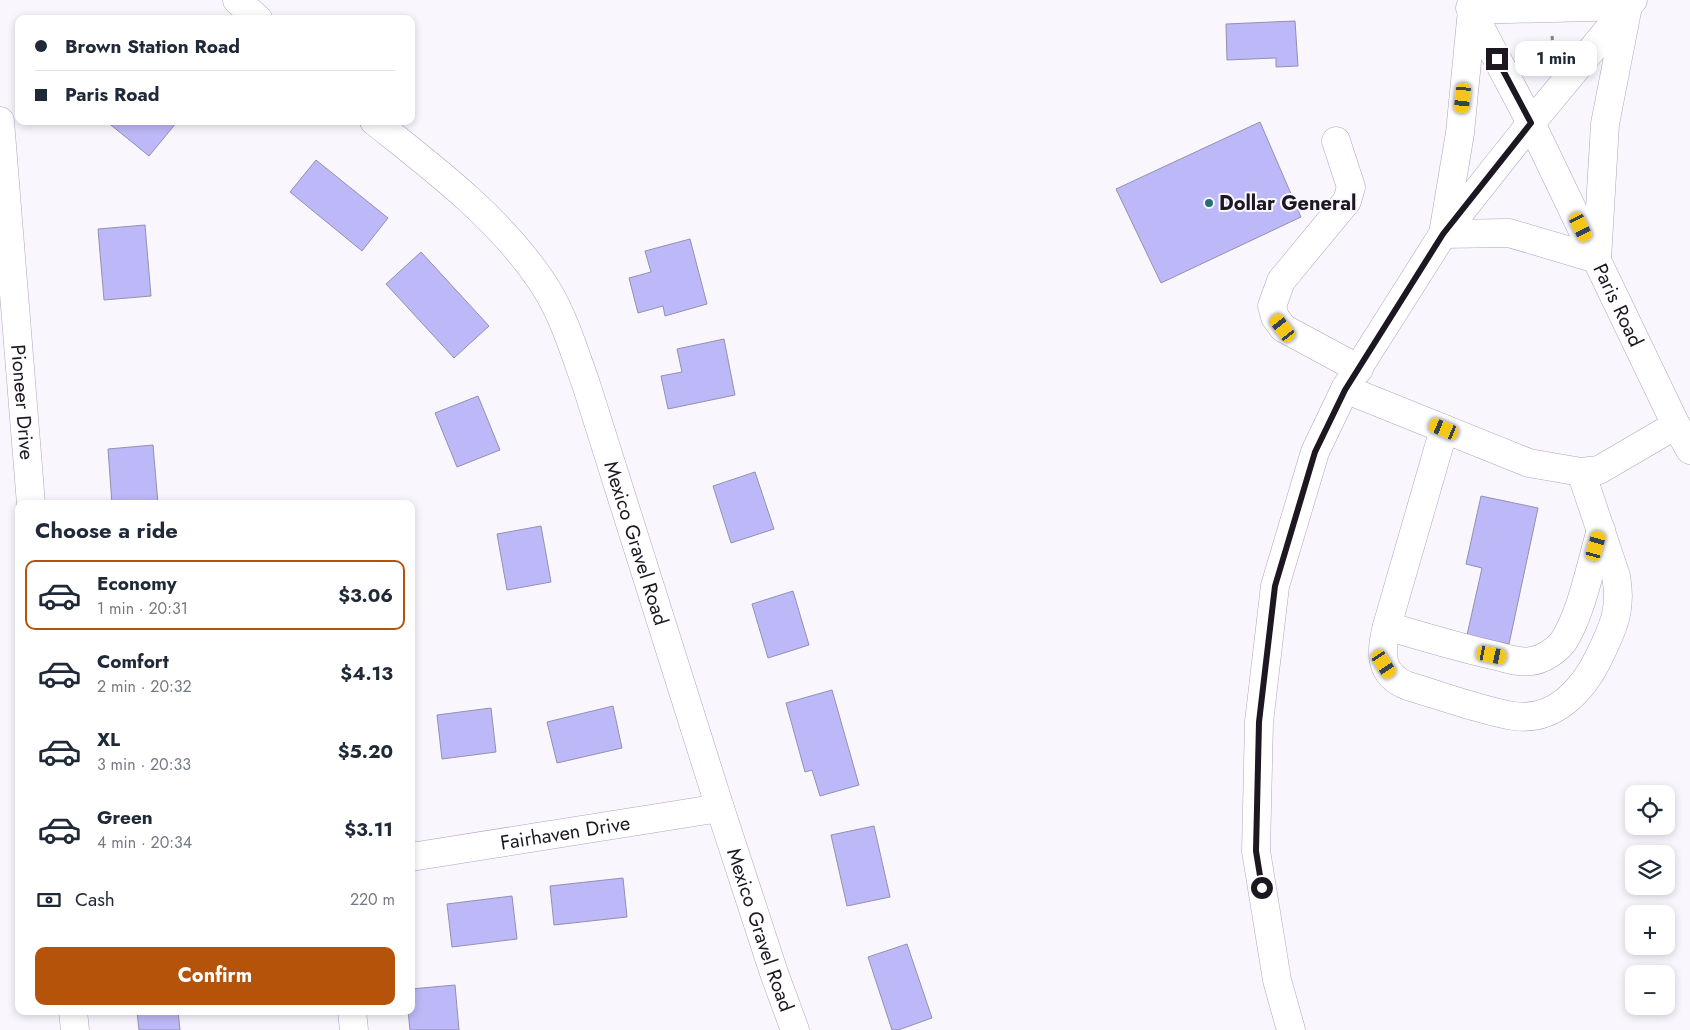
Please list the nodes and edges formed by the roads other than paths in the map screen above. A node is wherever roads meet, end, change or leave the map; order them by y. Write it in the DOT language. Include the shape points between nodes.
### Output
graph roads {
  1 [pos="237,0"];
  2 [pos="1630,3"];
  3 [pos="1469,5"];
  4 [pos="254,15"];
  5 [pos="1531,123"];
  6 [pos="379,125"];
  7 [pos="0,134"];
  8 [pos="1336,141"];
  9 [pos="1443,234"];
  10 [pos="1597,259"];
  11 [pos="9,351"];
  12 [pos="1352,379"];
  13 [pos="1676,425"];
  14 [pos="1444,429"];
  15 [pos="1690,450"];
  16 [pos="1581,472"];
  17 [pos="30,500"];
  18 [pos="1601,530"];
  19 [pos="1387,626"];
  20 [pos="720,808"];
  21 [pos="415,856"];
  22 [pos="73,1015"];
  23 [pos="352,1015"];
  24 [pos="74,1030"];
  25 [pos="354,1030"];
  26 [pos="796,1030"];
  27 [pos="1291,1030"];
  1 -- 4 [label="street"];
  2 -- 3 [label="street"];
  2 -- 5 [label="street"];
  2 -- 10 [label="street" via="1605,124"];
  3 -- 5 [label="street, Paris Road"];
  3 -- 9 [label="street" via="1460,134"];
  5 -- 9 [label="street"];
  5 -- 10 [label="street, Paris Road"];
  6 -- 20 [label="street, Mexico Gravel Road" via="440,174 504,233 541,279 563,321 586,384"];
  7 -- 11 [label="street, Pioneer Drive"];
  8 -- 12 [label="street" via="1351,187 1347,201 1281,280 1272,306 1283,328"];
  9 -- 10 [label="street" via="1509,233"];
  9 -- 12 [label="street"];
  10 -- 13 [label="street, Paris Road"];
  11 -- 17 [label="street, Pioneer Drive"];
  12 -- 14 [label="street"];
  12 -- 27 [label="street" via="1315,452 1275,586 1259,722 1256,851 1277,980"];
  13 -- 15 [label="street, Paris Road"];
  13 -- 16 [label="street" via="1599,470"];
  14 -- 16 [label="street" via="1528,463"];
  14 -- 19 [label="street"];
  16 -- 18 [label="street"];
  18 -- 19 [label="street" via="1568,631 1557,648 1540,659 1518,661"];
  18 -- 19 [label="street" via="1620,592 1615,620 1593,670 1582,686 1561,705 1546,713 1514,716 1398,682 1384,664 1382,651"];
  20 -- 21 [label="street, Fairhaven Drive"];
  20 -- 26 [label="street, Mexico Gravel Road"];
  22 -- 24 [label="street"];
  23 -- 25 [label="street"];
}
